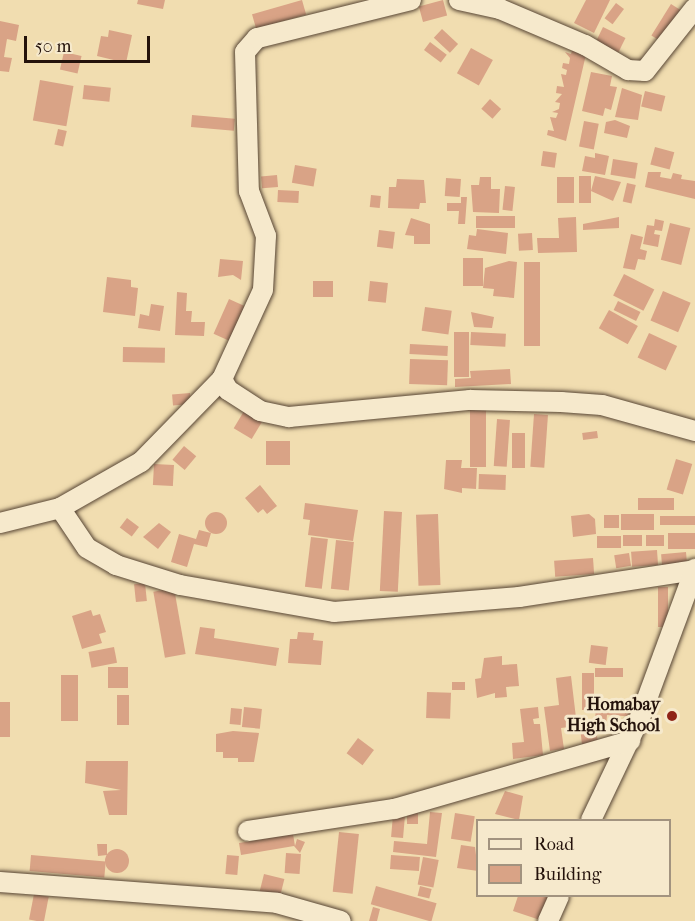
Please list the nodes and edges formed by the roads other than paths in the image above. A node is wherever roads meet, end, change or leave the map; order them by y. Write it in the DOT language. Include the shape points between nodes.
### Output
graph roads {
  1 [pos="411,0"];
  2 [pos="459,0"];
  3 [pos="695,8"];
  4 [pos="222,379"];
  5 [pos="695,431"];
  6 [pos="60,508"];
  7 [pos="0,523"];
  8 [pos="695,569"];
  9 [pos="630,741"];
  10 [pos="591,819"];
  11 [pos="248,831"];
  12 [pos="0,882"];
  13 [pos="559,897"];
  14 [pos="341,921"];
  15 [pos="548,921"];
  1 -- 4 [label="street" via="257,38 245,52 249,190 266,236 263,290"];
  2 -- 3 [label="street" via="500,9 585,45 628,70 645,71"];
  4 -- 5 [label="street" via="240,401 260,411 289,417 470,400 561,402 602,405"];
  4 -- 6 [label="street" via="141,462"];
  6 -- 7 [label="street"];
  6 -- 8 [label="street" via="87,548 116,565 180,585 334,612 519,597"];
  8 -- 9 [label="street"];
  9 -- 10 [label="street"];
  9 -- 11 [label="street" via="394,809"];
  12 -- 14 [label="street" via="277,903"];
  13 -- 15 [label="street"];
}
